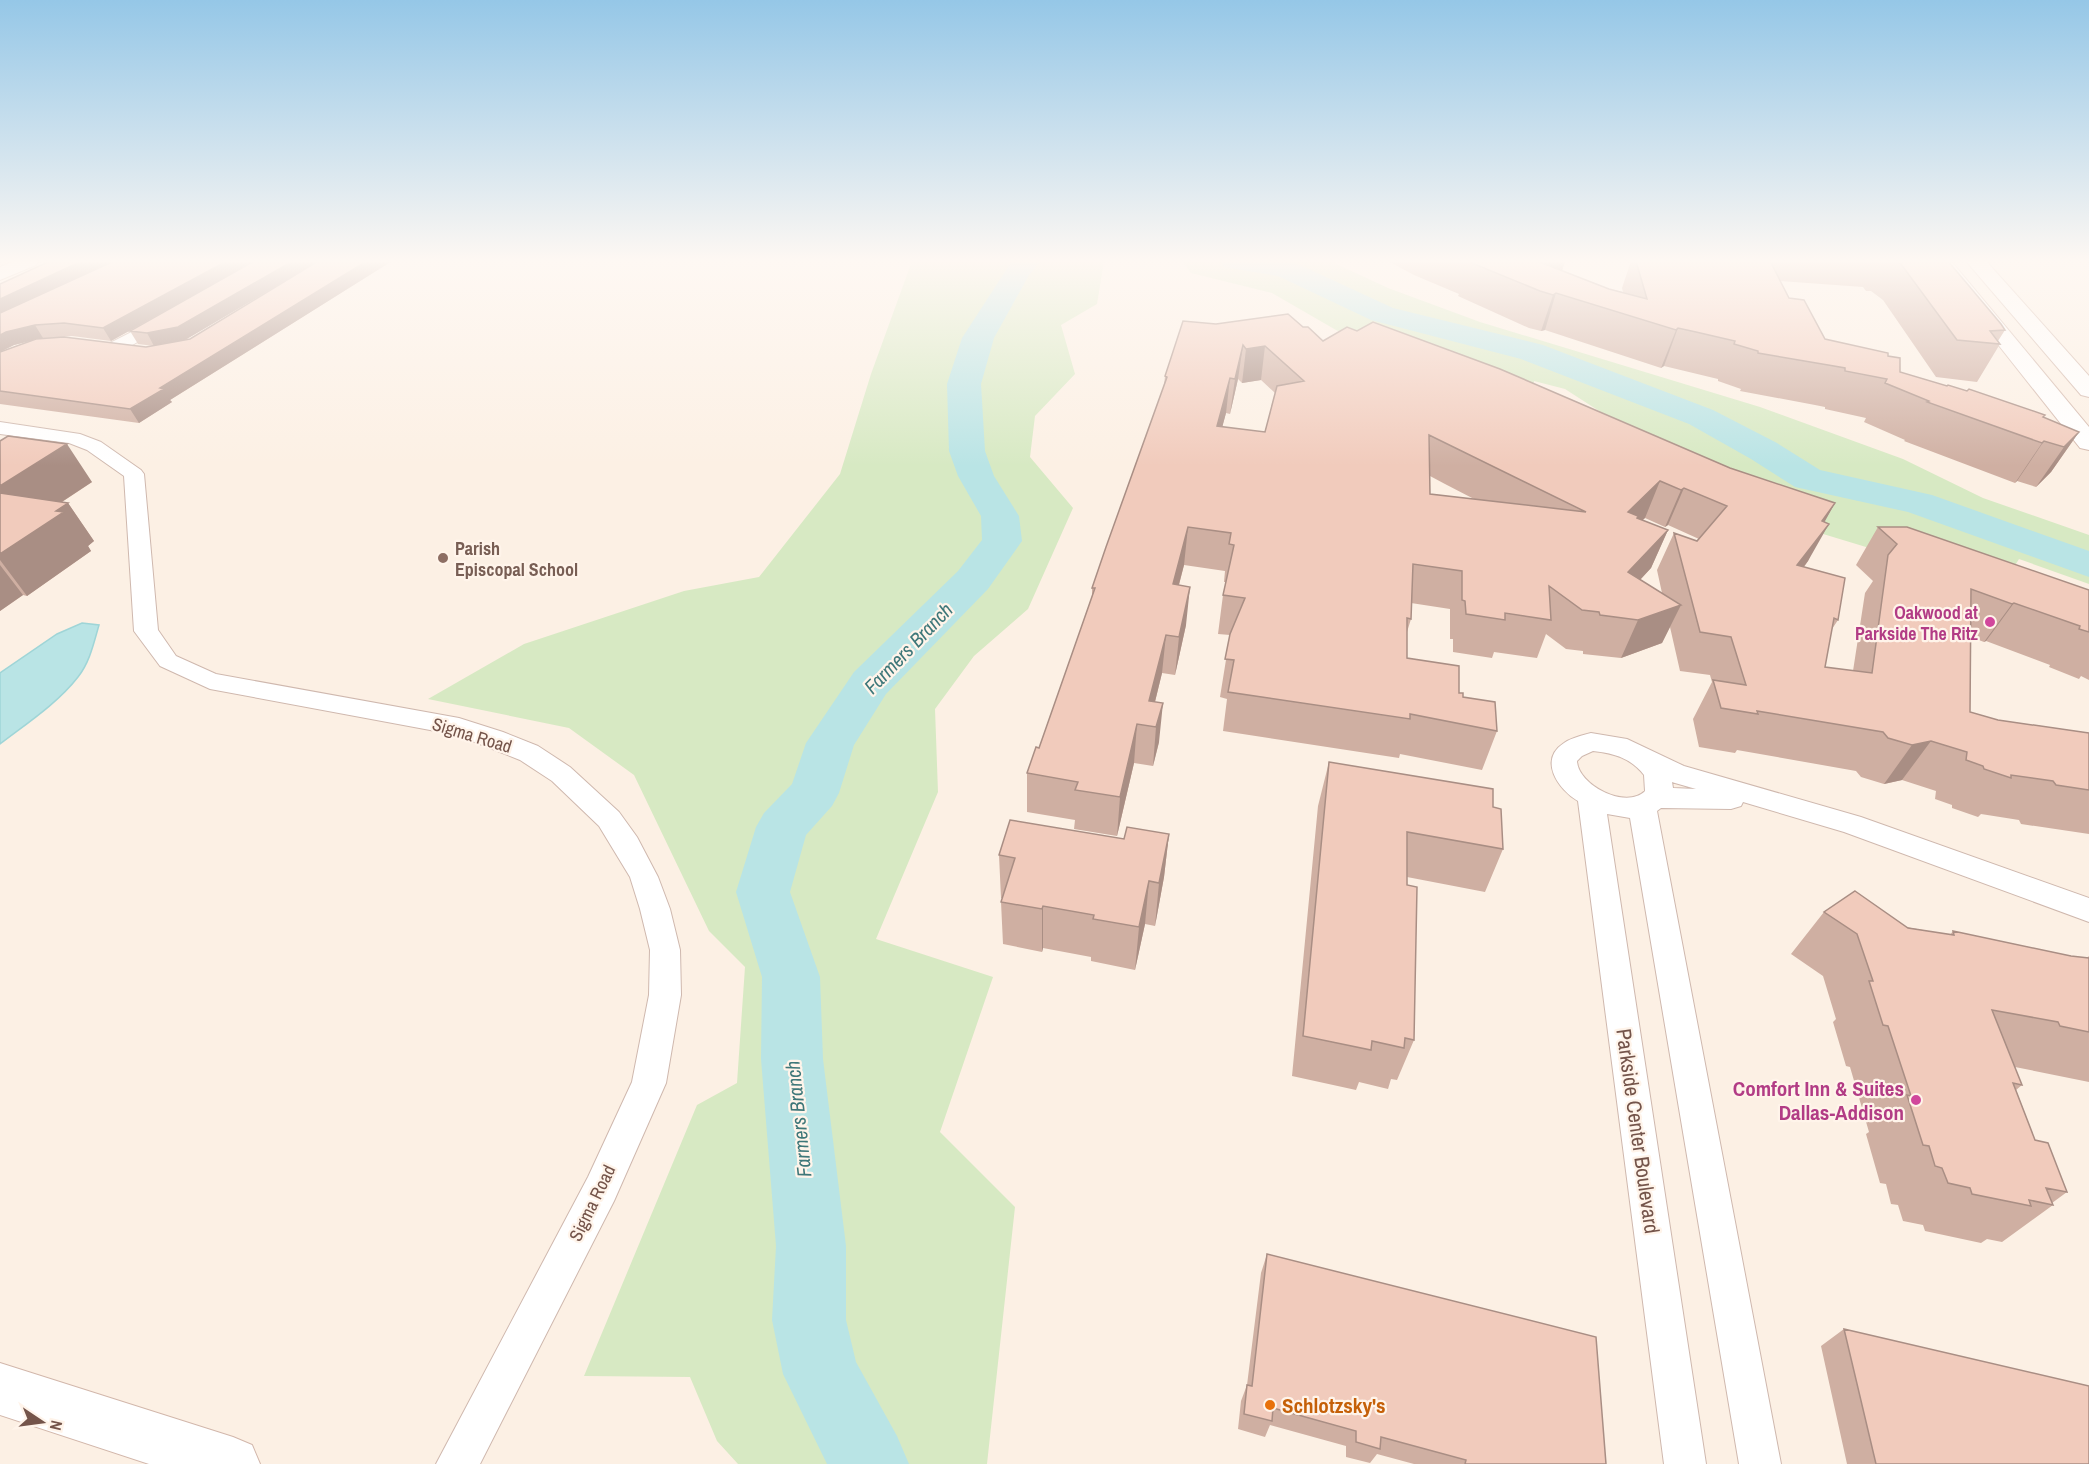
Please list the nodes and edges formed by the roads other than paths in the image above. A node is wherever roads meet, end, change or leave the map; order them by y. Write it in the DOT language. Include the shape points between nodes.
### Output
graph roads {
  1 [pos="147,329"];
  2 [pos="1997,329"];
  3 [pos="2036,329"];
  4 [pos="93,346"];
  5 [pos="114,348"];
  6 [pos="143,352"];
  7 [pos="2089,390"];
  8 [pos="0,428"];
  9 [pos="2089,443"];
  10 [pos="1645,759"];
  11 [pos="1591,797"];
  12 [pos="1767,800"];
  13 [pos="1649,802"];
  14 [pos="2089,910"];
  15 [pos="0,1389"];
  16 [pos="233,1464"];
  17 [pos="457,1464"];
  18 [pos="1685,1464"];
  19 [pos="1760,1464"];
  1 -- 5 [label="street"];
  2 -- 9 [label="main road"];
  3 -- 7 [label="main road"];
  4 -- 5 [label="street"];
  5 -- 6 [label="street"];
  8 -- 17 [label="street, Sigma Road" via="73,438 94,446 134,474 146,631 168,661 210,681 459,727 529,753 595,804 627,845 644,877 665,950 665,995 649,1083 601,1189"];
  10 -- 11 [label="street" via="1607,742 1578,745 1569,751 1564,760 1565,771 1571,783"];
  10 -- 12 [label="street" via="1676,773"];
  10 -- 13 [label="street" via="1659,777 1660,788"];
  11 -- 13 [label="street" via="1615,807"];
  11 -- 18 [label="street, Parkside Center Boulevard"];
  12 -- 13 [label="street" via="1681,796"];
  12 -- 14 [label="street" via="1851,824"];
  13 -- 19 [label="street"];
  15 -- 16 [label="main road"];
}
